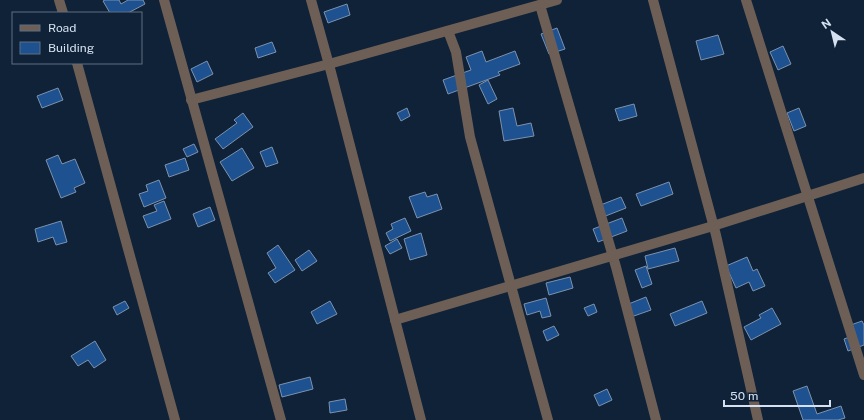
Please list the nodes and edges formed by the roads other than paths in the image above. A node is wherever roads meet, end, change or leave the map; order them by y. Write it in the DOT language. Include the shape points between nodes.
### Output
graph roads {
  1 [pos="59,0"];
  2 [pos="164,0"];
  3 [pos="311,0"];
  4 [pos="557,0"];
  5 [pos="653,0"];
  6 [pos="746,0"];
  7 [pos="540,5"];
  8 [pos="63,12"];
  9 [pos="448,31"];
  10 [pos="77,64"];
  11 [pos="329,64"];
  12 [pos="192,100"];
  13 [pos="864,178"];
  14 [pos="807,195"];
  15 [pos="713,226"];
  16 [pos="613,256"];
  17 [pos="510,286"];
  18 [pos="395,320"];
  19 [pos="864,375"];
  20 [pos="175,420"];
  21 [pos="281,420"];
  22 [pos="421,420"];
  23 [pos="548,420"];
  24 [pos="656,420"];
  25 [pos="758,420"];
  1 -- 8 [label="street"];
  2 -- 12 [label="street"];
  3 -- 11 [label="street"];
  4 -- 7 [label="street"];
  5 -- 15 [label="street"];
  6 -- 14 [label="street"];
  7 -- 9 [label="street"];
  7 -- 16 [label="street"];
  9 -- 11 [label="street"];
  9 -- 17 [label="street" via="456,52 470,137"];
  10 -- 20 [label="street"];
  11 -- 12 [label="street"];
  11 -- 18 [label="street"];
  12 -- 21 [label="street"];
  13 -- 14 [label="street"];
  14 -- 15 [label="street"];
  14 -- 19 [label="street"];
  15 -- 16 [label="street"];
  15 -- 25 [label="street"];
  16 -- 17 [label="street"];
  16 -- 24 [label="street"];
  17 -- 18 [label="street"];
  17 -- 23 [label="street"];
  18 -- 22 [label="street"];
}
